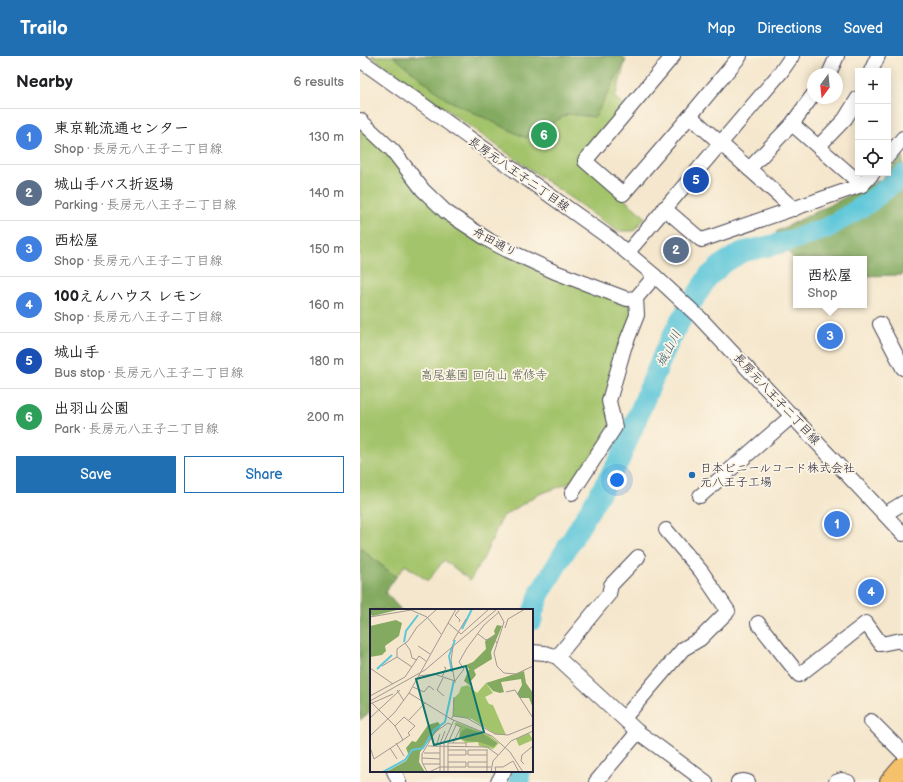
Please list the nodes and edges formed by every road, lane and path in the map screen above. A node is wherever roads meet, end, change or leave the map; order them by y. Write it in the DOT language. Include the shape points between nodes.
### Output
graph roads {
  1 [pos="673,56"];
  2 [pos="740,56"];
  3 [pos="792,56"];
  4 [pos="837,56"];
  5 [pos="878,56"];
  6 [pos="360,60"];
  7 [pos="832,68"];
  8 [pos="873,68"];
  9 [pos="807,103"];
  10 [pos="855,103"];
  11 [pos="690,116"];
  12 [pos="360,120"];
  13 [pos="792,124"];
  14 [pos="903,138"];
  15 [pos="720,143"];
  16 [pos="818,146"];
  17 [pos="891,152"];
  18 [pos="749,169"];
  19 [pos="870,176"];
  20 [pos="862,185"];
  21 [pos="664,208"];
  22 [pos="794,209"];
  23 [pos="628,252"];
  24 [pos="656,276"];
  25 [pos="636,298"];
  26 [pos="880,324"];
  27 [pos="903,368"];
  28 [pos="793,415"];
  29 [pos="572,493"];
  30 [pos="700,496"];
  31 [pos="903,503"];
  32 [pos="885,514"];
  33 [pos="666,530"];
  34 [pos="903,534"];
  35 [pos="638,557"];
  36 [pos="758,623"];
  37 [pos="903,643"];
  38 [pos="536,652"];
  39 [pos="557,657"];
  40 [pos="624,718"];
  41 [pos="871,721"];
  42 [pos="638,732"];
  43 [pos="903,753"];
  44 [pos="903,766"];
  45 [pos="394,772"];
  46 [pos="503,772"];
  47 [pos="399,782"];
  48 [pos="498,782"];
  49 [pos="596,782"];
  50 [pos="706,782"];
  51 [pos="738,782"];
  52 [pos="748,782"];
  53 [pos="836,782"];
  54 [pos="848,782"];
  55 [pos="889,782"];
  1 -- 11 [label="street" via="585,161 623,194"];
  2 -- 11 [label="street"];
  3 -- 15 [label="street"];
  4 -- 7 [label="street"];
  5 -- 8 [label="street"];
  6 -- 23 [label="street, 長房元八王子二丁目線"];
  9 -- 13 [label="street"];
  10 -- 16 [label="street" via="845,118"];
  11 -- 15 [label="street"];
  12 -- 25 [label="street, 舟田通り" via="393,151 423,190 446,212 490,241 581,282 627,299"];
  13 -- 16 [label="street"];
  13 -- 18 [label="street"];
  14 -- 17 [label="street"];
  15 -- 18 [label="street"];
  15 -- 21 [label="street"];
  16 -- 20 [label="street"];
  18 -- 22 [label="street"];
  19 -- 20 [label="street"];
  20 -- 22 [label="street"];
  21 -- 22 [label="street" via="702,240"];
  21 -- 23 [label="street"];
  23 -- 24 [label="street, 長房元八王子二丁目線"];
  24 -- 25 [label="street"];
  24 -- 28 [label="street, 長房元八王子二丁目線"];
  25 -- 29 [label="street" via="637,315 624,348 609,401 616,427"];
  26 -- 27 [label="street"];
  28 -- 30 [label="street"];
  28 -- 32 [label="street, 長房元八王子二丁目線"];
  31 -- 32 [label="street"];
  32 -- 34 [label="street, 長房元八王子二丁目線"];
  33 -- 40 [label="street" via="701,571 728,611 700,639 683,648"];
  35 -- 39 [label="street" via="611,585 609,594"];
  36 -- 37 [label="street" via="799,675 866,623 881,644 901,640"];
  38 -- 39 [label="street"];
  39 -- 40 [label="street"];
  40 -- 42 [label="street"];
  41 -- 43 [label="street"];
  42 -- 49 [label="street"];
  42 -- 50 [label="street"];
  44 -- 55 [label="main road"];
  45 -- 47 [label="street"];
  46 -- 48 [label="street"];
  51 -- 52 [label="street"];
  53 -- 54 [label="street"];
}
